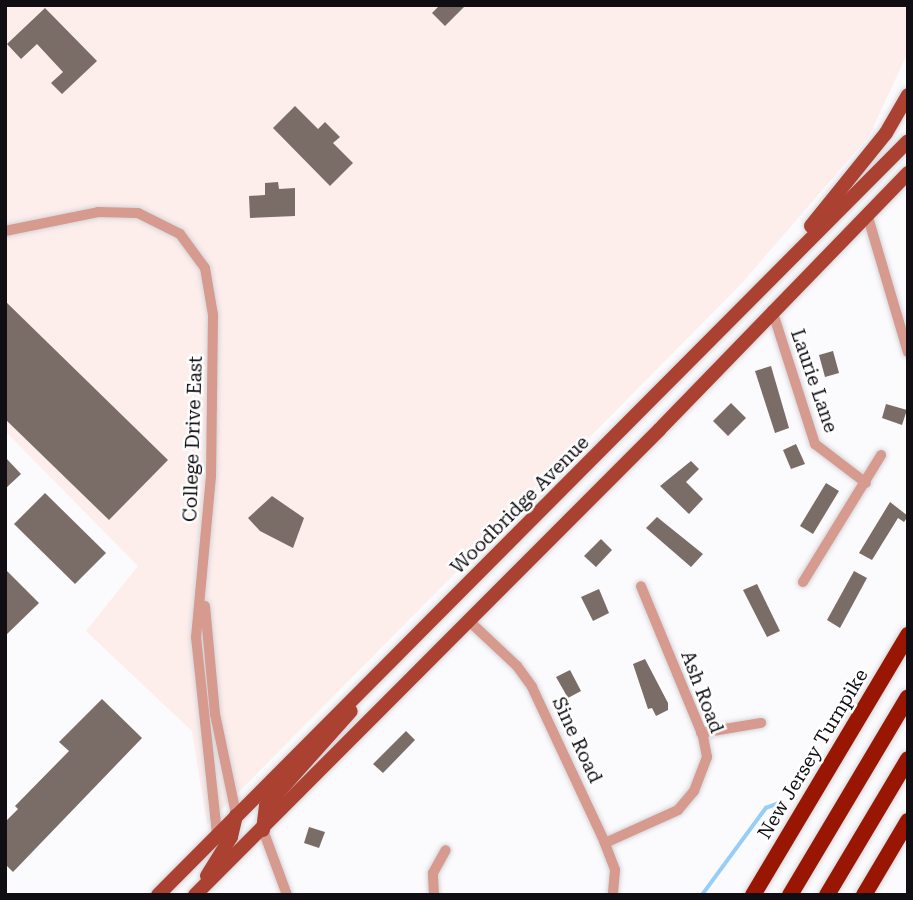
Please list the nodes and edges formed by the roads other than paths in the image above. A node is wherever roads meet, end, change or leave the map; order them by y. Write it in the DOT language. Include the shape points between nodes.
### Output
graph roads {
  1 [pos="908,95"];
  2 [pos="908,141"];
  3 [pos="908,173"];
  4 [pos="867,214"];
  5 [pos="5,231"];
  6 [pos="761,287"];
  7 [pos="772,310"];
  8 [pos="908,352"];
  9 [pos="881,455"];
  10 [pos="866,482"];
  11 [pos="803,583"];
  12 [pos="641,586"];
  13 [pos="204,590"];
  14 [pos="469,621"];
  15 [pos="908,635"];
  16 [pos="372,682"];
  17 [pos="908,697"];
  18 [pos="761,723"];
  19 [pos="701,733"];
  20 [pos="908,760"];
  21 [pos="236,814"];
  22 [pos="908,821"];
  23 [pos="263,830"];
  24 [pos="217,834"];
  25 [pos="605,843"];
  26 [pos="446,850"];
  27 [pos="158,895"];
  28 [pos="195,895"];
  29 [pos="287,895"];
  30 [pos="434,895"];
  31 [pos="613,895"];
  32 [pos="754,895"];
  33 [pos="790,895"];
  34 [pos="827,895"];
  35 [pos="864,895"];
  1 -- 6 [label="main road" via="886,134"];
  2 -- 6 [label="main road, Woodbridge Avenue"];
  3 -- 4 [label="main road"];
  4 -- 7 [label="main road"];
  4 -- 8 [label="street"];
  5 -- 13 [label="street, College Drive East" via="116,211 138,213 169,226 200,256 214,315"];
  6 -- 16 [label="main road, Woodbridge Avenue"];
  7 -- 10 [label="street, Laurie Lane" via="815,444"];
  7 -- 14 [label="main road"];
  9 -- 10 [label="street"];
  10 -- 11 [label="street"];
  12 -- 19 [label="street, Ash Road"];
  13 -- 21 [label="street" via="215,713"];
  13 -- 24 [label="street, College Drive East" via="196,637"];
  14 -- 23 [label="main road"];
  14 -- 25 [label="street, Sine Road" via="517,666 532,687"];
  15 -- 32 [label="highway, New Jersey Turnpike"];
  16 -- 21 [label="main road, Woodbridge Avenue"];
  16 -- 23 [label="main road" via="337,731 266,806"];
  17 -- 33 [label="highway"];
  18 -- 19 [label="street"];
  19 -- 25 [label="street, Ash Road" via="707,757 694,791 661,820"];
  20 -- 34 [label="highway"];
  21 -- 24 [label="main road, Woodbridge Avenue"];
  21 -- 28 [label="main road" via="231,837"];
  22 -- 35 [label="highway"];
  23 -- 28 [label="main road"];
  23 -- 29 [label="street"];
  24 -- 27 [label="main road, Woodbridge Avenue"];
  25 -- 31 [label="street, Sine Road" via="615,870"];
  26 -- 30 [label="street" via="433,873"];
}
